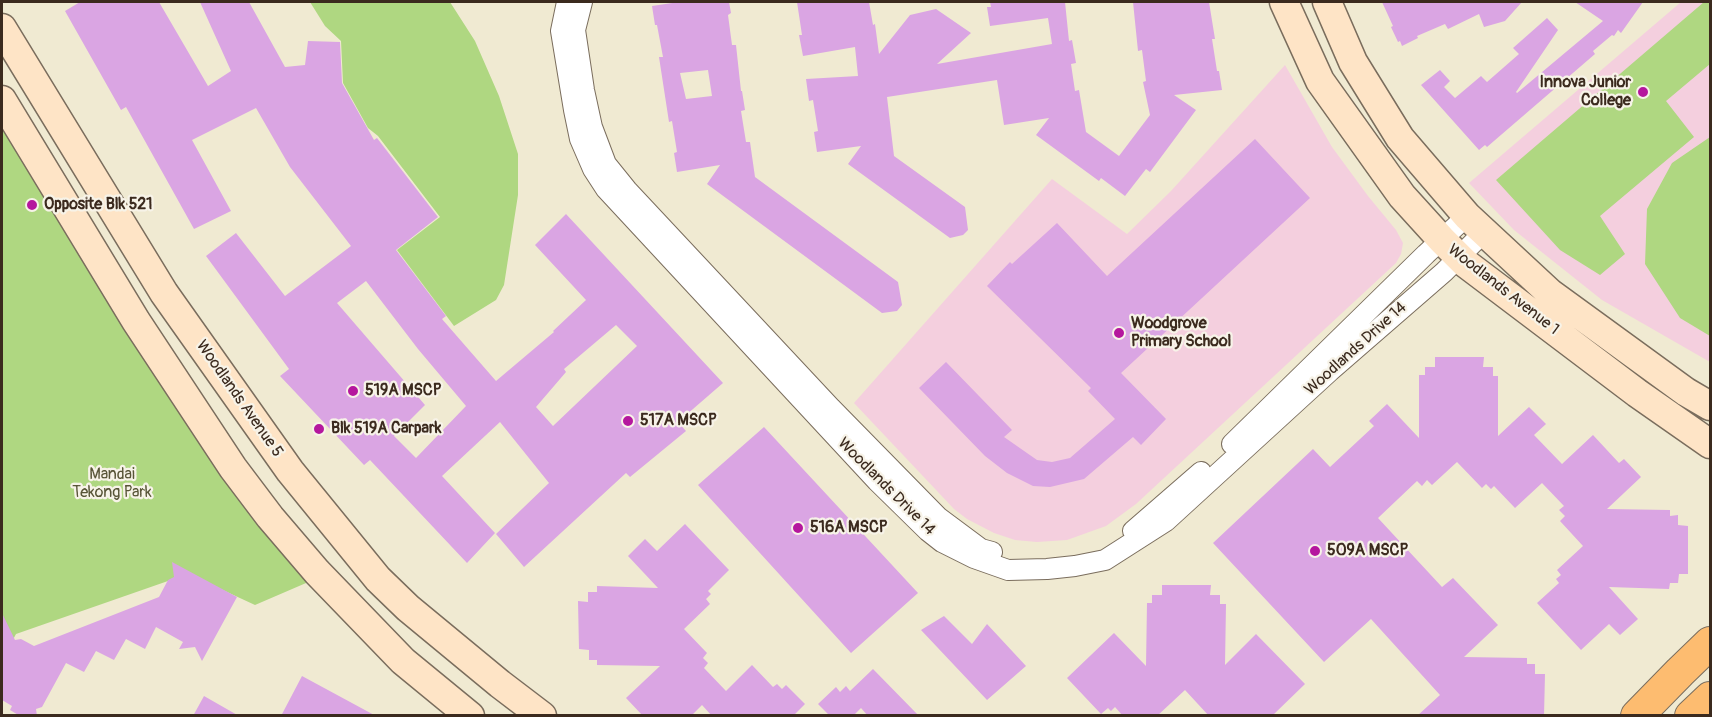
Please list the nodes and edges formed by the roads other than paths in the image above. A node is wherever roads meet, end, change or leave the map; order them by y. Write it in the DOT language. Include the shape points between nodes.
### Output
graph roads {
  1 [pos="567,2"];
  2 [pos="582,2"];
  3 [pos="1284,2"];
  4 [pos="1327,2"];
  5 [pos="2,28"];
  6 [pos="2,100"];
  7 [pos="1475,224"];
  8 [pos="1450,249"];
  9 [pos="1710,406"];
  10 [pos="1710,444"];
  11 [pos="1710,643"];
  12 [pos="1710,698"];
  13 [pos="470,716"];
  14 [pos="542,716"];
  15 [pos="1637,716"];
  16 [pos="1691,716"];
  1 -- 8 [label="street, Woodlands Drive 14" via="561,31 580,139 606,189 910,515 942,542 1008,570 1047,569 1104,560 1166,521 1330,371"];
  2 -- 8 [label="street, Woodlands Drive 14" via="575,30 592,127 606,164 938,517 981,549 1016,560 1079,558 1129,535 1201,472 1426,254"];
  3 -- 8 [label="main road, Woodlands Avenue 1" via="1320,81 1402,196"];
  4 -- 7 [label="main road, Woodlands Avenue 1" via="1353,62 1400,138"];
  5 -- 14 [label="main road, Woodlands Avenue 5" via="164,293 290,471 378,579 408,609"];
  6 -- 13 [label="main road" via="136,321 270,517 403,661"];
  7 -- 8 [label="street, Woodlands Drive 14"];
  7 -- 9 [label="main road, Woodlands Avenue 1" via="1550,293"];
  8 -- 10 [label="main road, Woodlands Avenue 1" via="1637,393"];
  11 -- 15 [label="main road"];
  12 -- 16 [label="main road"];
}
